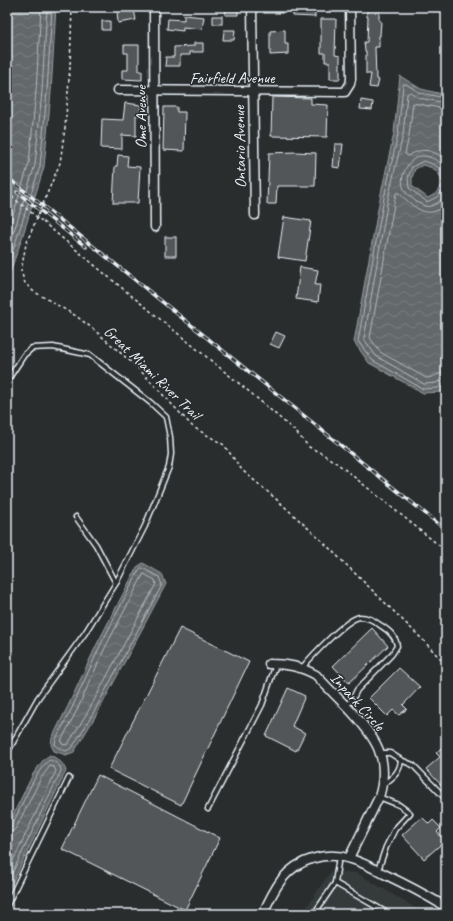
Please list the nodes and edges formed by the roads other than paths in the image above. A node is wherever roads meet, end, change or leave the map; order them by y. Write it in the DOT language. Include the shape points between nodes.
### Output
graph roads {
  1 [pos="154,7"];
  2 [pos="252,7"];
  3 [pos="350,7"];
  4 [pos="118,90"];
  5 [pos="252,90"];
  6 [pos="154,91"];
  7 [pos="254,215"];
  8 [pos="155,227"];
  9 [pos="7,381"];
  10 [pos="76,517"];
  11 [pos="116,584"];
  12 [pos="273,664"];
  13 [pos="302,668"];
  14 [pos="346,706"];
  15 [pos="7,753"];
  16 [pos="381,753"];
  17 [pos="401,760"];
  18 [pos="69,778"];
  19 [pos="383,784"];
  20 [pos="379,797"];
  21 [pos="446,799"];
  22 [pos="208,809"];
  23 [pos="339,856"];
  24 [pos="349,858"];
  25 [pos="378,871"];
  26 [pos="335,884"];
  27 [pos="7,905"];
  28 [pos="446,907"];
  29 [pos="262,914"];
  30 [pos="314,914"];
  31 [pos="389,914"];
  1 -- 6 [label="street, Ome Avenue"];
  2 -- 5 [label="street, Ontario Avenue"];
  3 -- 5 [label="street, Fairfield Avenue" via="351,79 345,92"];
  4 -- 6 [label="street, Fairfield Avenue"];
  5 -- 6 [label="street, Fairfield Avenue"];
  5 -- 7 [label="street, Ontario Avenue"];
  6 -- 8 [label="street, Ome Avenue"];
  9 -- 11 [label="lane" via="24,355 32,348 53,347 82,352 90,355 166,417 170,437 169,467 145,526"];
  10 -- 11 [label="lane" via="96,545"];
  11 -- 15 [label="lane" via="85,633 38,698"];
  12 -- 13 [label="street, Inpark Circle"];
  12 -- 22 [label="lane" via="262,705"];
  13 -- 14 [label="street, Inpark Circle" via="316,675"];
  13 -- 14 [label="lane" via="312,655 352,620 361,617 374,621 387,630 396,639 397,646"];
  14 -- 16 [label="street, Inpark Circle" via="368,730"];
  16 -- 17 [label="lane" via="390,753"];
  16 -- 19 [label="street, Inpark Circle"];
  17 -- 19 [label="lane" via="400,768"];
  17 -- 21 [label="lane" via="413,765"];
  18 -- 27 [label="lane"];
  19 -- 20 [label="street, Inpark Circle"];
  20 -- 24 [label="street, Inpark Circle"];
  20 -- 25 [label="lane" via="399,805 410,813 395,829"];
  23 -- 24 [label="street"];
  23 -- 26 [label="lane"];
  23 -- 29 [label="street" via="318,857 297,866 282,879"];
  24 -- 25 [label="street"];
  25 -- 28 [label="street"];
  26 -- 30 [label="lane"];
  26 -- 31 [label="lane"];
}
